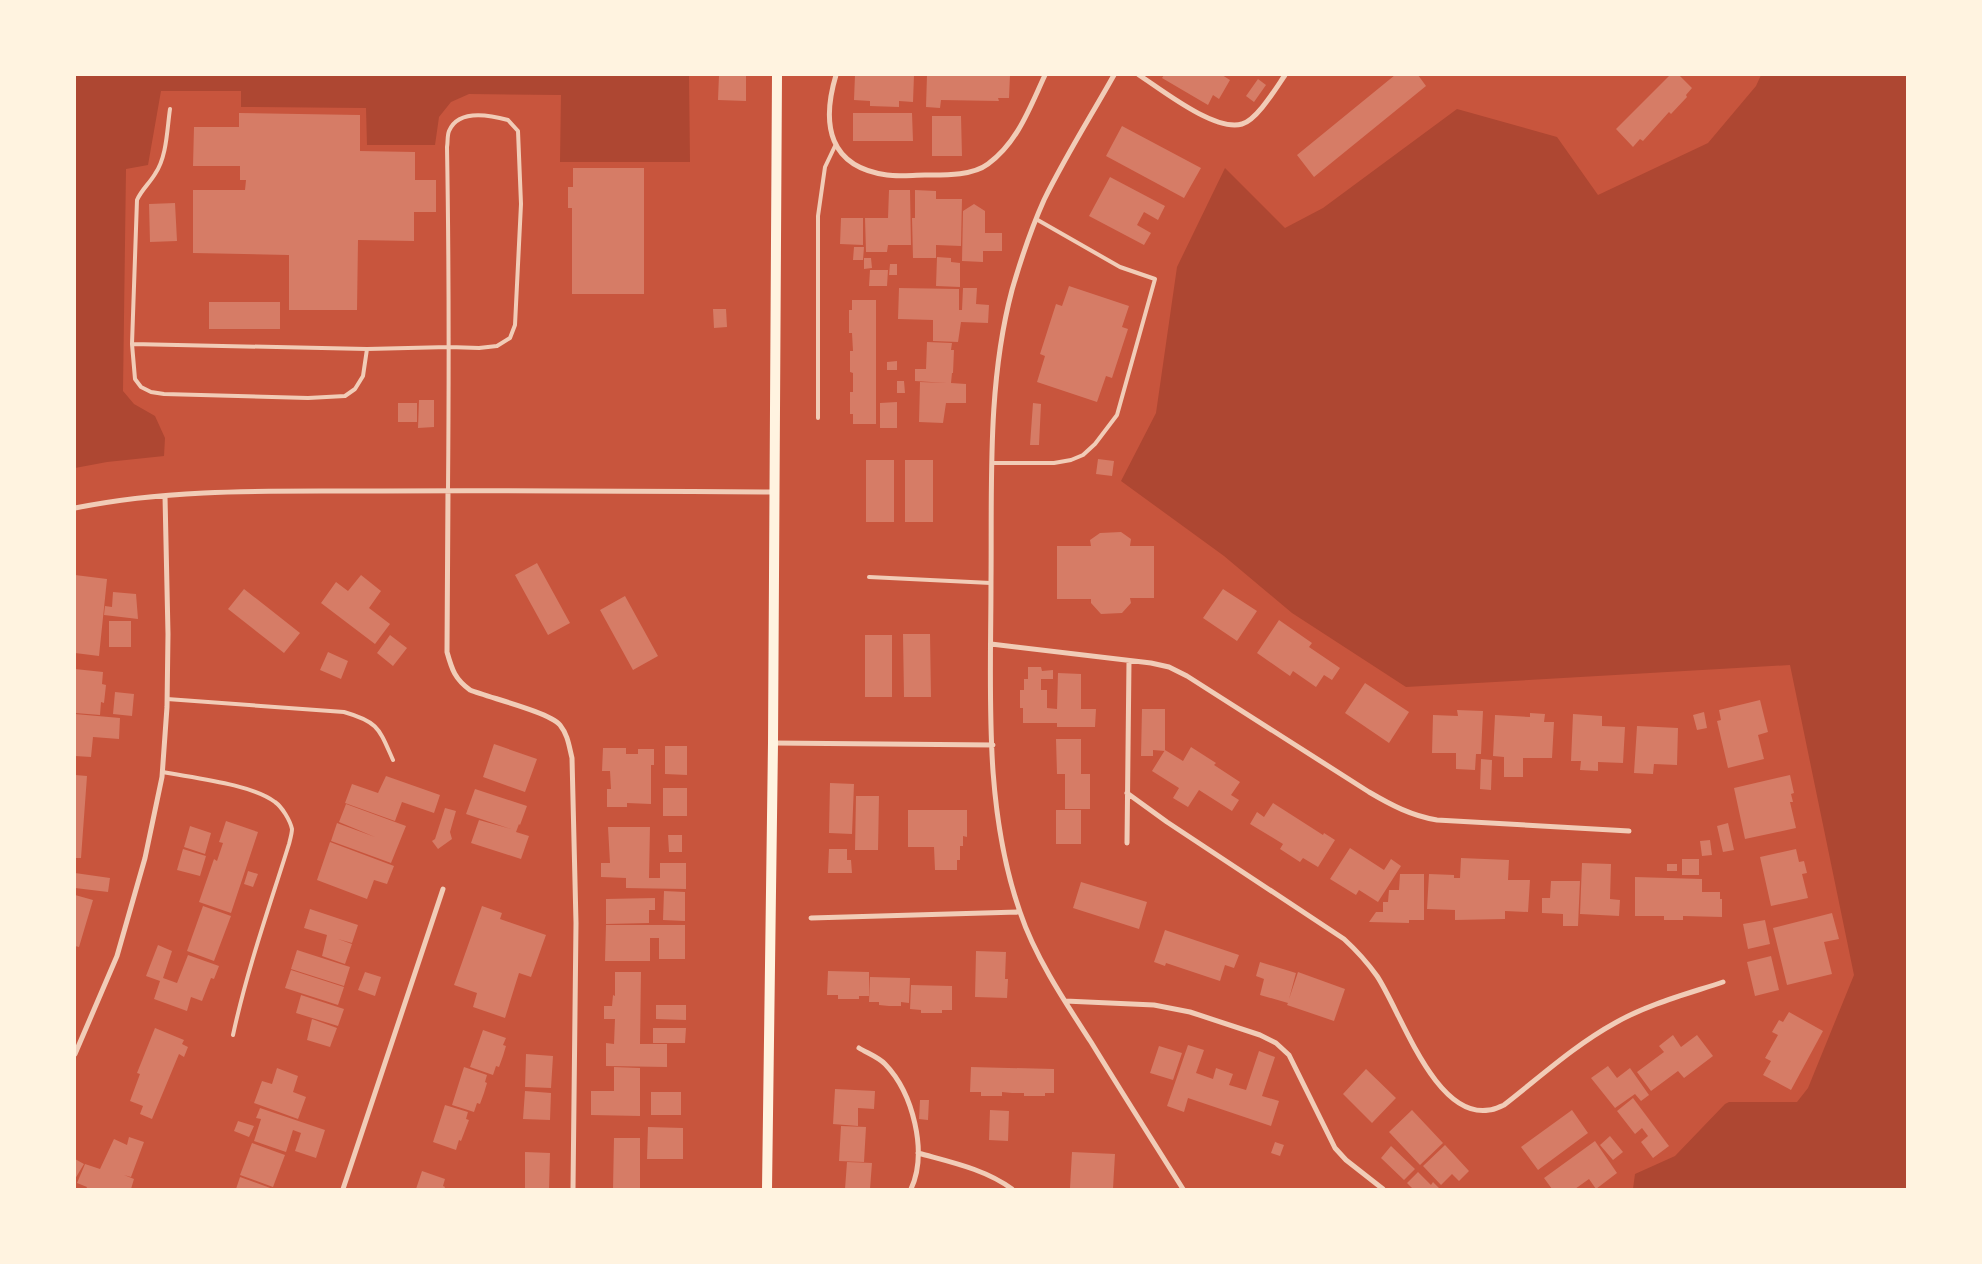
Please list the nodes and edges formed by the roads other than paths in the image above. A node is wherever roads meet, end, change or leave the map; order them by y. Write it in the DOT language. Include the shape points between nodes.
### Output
graph roads {
  1 [pos="778,75"];
  2 [pos="836,75"];
  3 [pos="1045,75"];
  4 [pos="1114,75"];
  5 [pos="1139,75"];
  6 [pos="1285,75"];
  7 [pos="170,109"];
  8 [pos="835,146"];
  9 [pos="1036,219"];
  10 [pos="132,344"];
  11 [pos="450,347"];
  12 [pos="367,349"];
  13 [pos="818,418"];
  14 [pos="992,463"];
  15 [pos="448,490"];
  16 [pos="776,492"];
  17 [pos="165,496"];
  18 [pos="75,508"];
  19 [pos="869,577"];
  20 [pos="992,583"];
  21 [pos="991,644"];
  22 [pos="1128,661"];
  23 [pos="167,699"];
  24 [pos="773,743"];
  25 [pos="993,745"];
  26 [pos="393,760"];
  27 [pos="163,772"];
  28 [pos="1127,793"];
  29 [pos="1629,831"];
  30 [pos="1127,843"];
  31 [pos="443,889"];
  32 [pos="1020,912"];
  33 [pos="811,918"];
  34 [pos="1723,982"];
  35 [pos="1065,1001"];
  36 [pos="233,1035"];
  37 [pos="858,1048"];
  38 [pos="75,1054"];
  39 [pos="918,1153"];
  40 [pos="343,1189"];
  41 [pos="573,1189"];
  42 [pos="767,1189"];
  43 [pos="911,1189"];
  44 [pos="1012,1189"];
  45 [pos="1183,1189"];
  46 [pos="1382,1189"];
  1 -- 16 [label="main road"];
  2 -- 8 [label="street" via="830,106"];
  3 -- 8 [label="street" via="1017,135 986,166 964,173 887,175 860,168 844,158"];
  4 -- 9 [label="street"];
  5 -- 6 [label="street" via="1202,116 1228,126 1243,124 1253,116"];
  7 -- 10 [label="lane" via="162,159 156,174 137,200"];
  8 -- 13 [label="lane" via="825,167 818,216"];
  9 -- 14 [label="street" via="1012,290 1000,345"];
  9 -- 14 [label="lane" via="1120,267 1155,279 1116,415 1095,444 1083,455 1062,461"];
  10 -- 12 [label="lane"];
  10 -- 12 [label="lane" via="134,379 151,392 308,398 345,396 355,389 363,376"];
  11 -- 11 [label="lane" via="449,132 456,121 468,117 496,117 508,120 518,131 521,204 515,325 510,338 496,346"];
  11 -- 12 [label="lane"];
  11 -- 15 [label="lane"];
  14 -- 20 [label="street"];
  15 -- 16 [label="street"];
  15 -- 17 [label="street" via="233,492"];
  15 -- 41 [label="street" via="447,652 452,668 459,682 470,690 548,716 560,725 567,737 572,758 576,922"];
  16 -- 24 [label="main road"];
  17 -- 18 [label="street"];
  17 -- 23 [label="street"];
  19 -- 20 [label="lane"];
  20 -- 21 [label="street"];
  21 -- 22 [label="street"];
  21 -- 25 [label="street"];
  22 -- 28 [label="street"];
  22 -- 29 [label="street" via="1169,667 1187,676 1368,792 1419,817"];
  23 -- 26 [label="lane" via="344,712 360,716 380,730"];
  23 -- 27 [label="street"];
  24 -- 25 [label="street"];
  24 -- 42 [label="main road"];
  25 -- 32 [label="street" via="993,786 999,834"];
  27 -- 36 [label="lane" via="241,788 263,796 276,803 292,829 248,972"];
  27 -- 38 [label="street" via="145,858 117,956"];
  28 -- 30 [label="street"];
  28 -- 34 [label="street" via="1344,939 1377,976 1425,1068 1444,1090 1471,1109 1489,1111 1504,1105 1616,1022"];
  31 -- 40 [label="street"];
  32 -- 33 [label="street"];
  32 -- 35 [label="street"];
  35 -- 45 [label="street"];
  35 -- 46 [label="street" via="1154,1005 1190,1012 1276,1043 1289,1055 1335,1148"];
  37 -- 39 [label="street" via="883,1062 905,1092 913,1112"];
  39 -- 43 [label="street" via="917,1176"];
  39 -- 44 [label="street" via="971,1168"];
}
